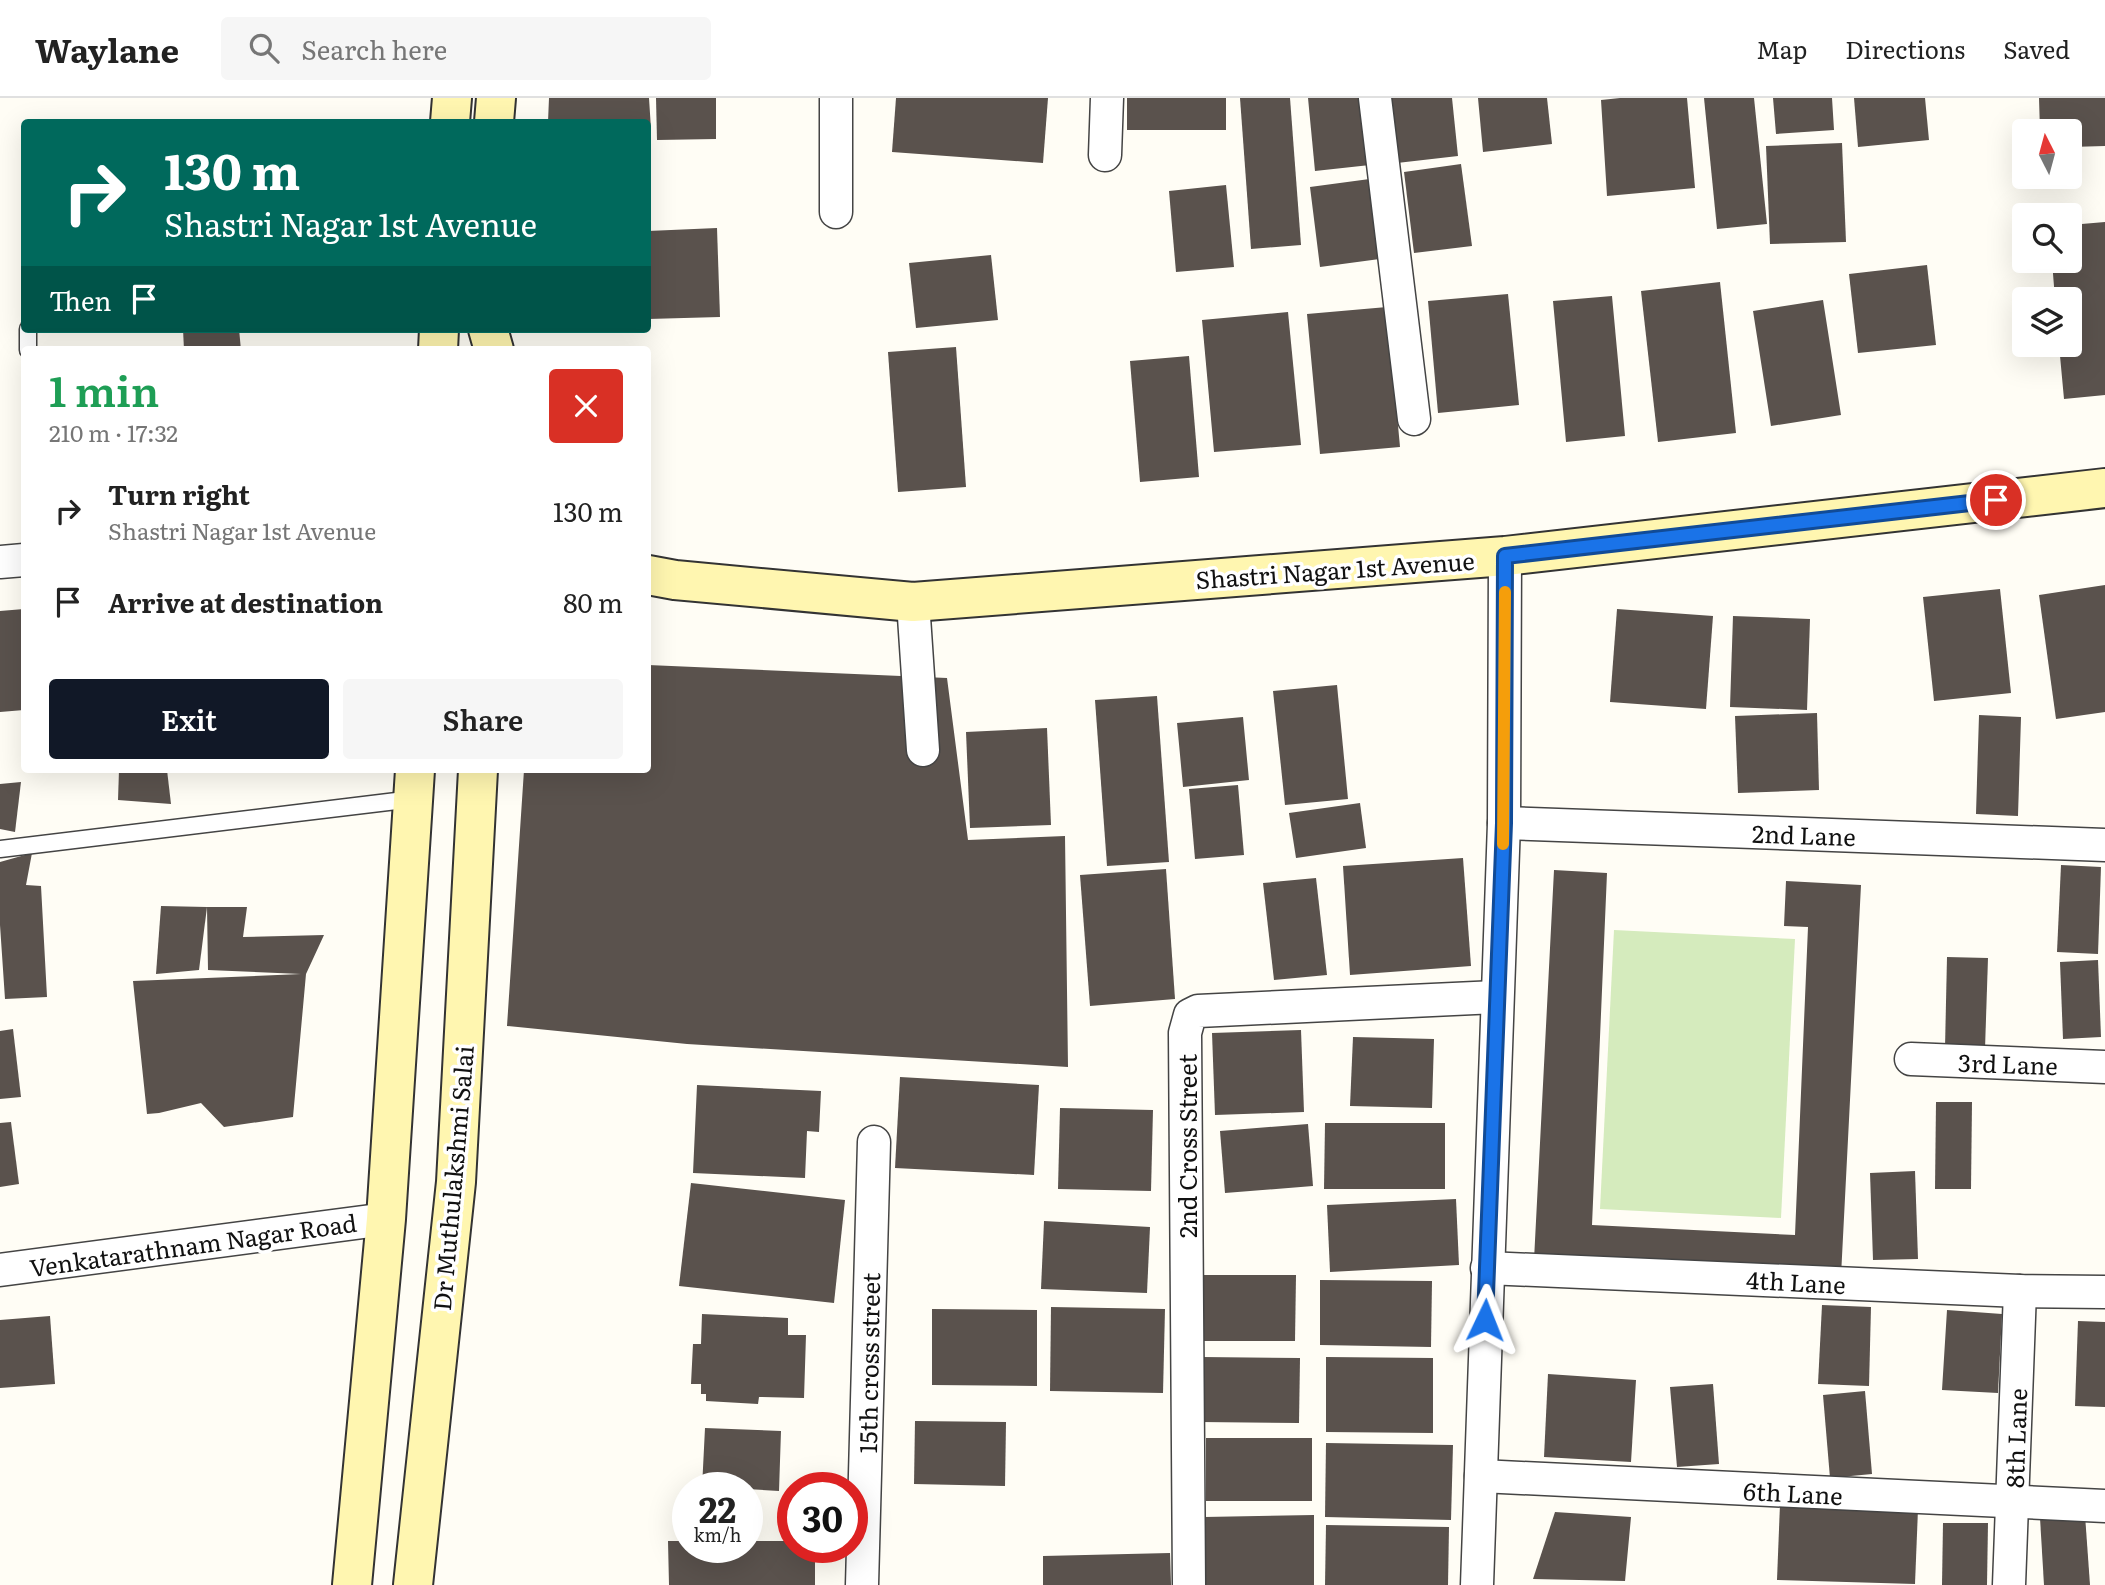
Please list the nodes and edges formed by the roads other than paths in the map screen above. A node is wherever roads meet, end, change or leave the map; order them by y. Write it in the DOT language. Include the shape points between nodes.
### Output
graph roads {
  1 [pos="452,98"];
  2 [pos="496,98"];
  3 [pos="836,98"];
  4 [pos="1107,98"];
  5 [pos="1375,98"];
  6 [pos="450,119"];
  7 [pos="494,119"];
  8 [pos="1105,155"];
  9 [pos="836,212"];
  10 [pos="1414,419"];
  11 [pos="2105,488"];
  12 [pos="1505,556"];
  13 [pos="21,560"];
  14 [pos="0,562"];
  15 [pos="654,577"];
  16 [pos="913,602"];
  17 [pos="923,750"];
  18 [pos="478,773"];
  19 [pos="414,785"];
  20 [pos="1504,823"];
  21 [pos="2105,845"];
  22 [pos="0,849"];
  23 [pos="1496,997"];
  24 [pos="1911,1059"];
  25 [pos="2105,1066"];
  26 [pos="874,1142"];
  27 [pos="386,1219"];
  28 [pos="1487,1268"];
  29 [pos="0,1270"];
  30 [pos="2020,1292"];
  31 [pos="2105,1292"];
  32 [pos="1481,1476"];
  33 [pos="2012,1503"];
  34 [pos="2105,1506"];
  35 [pos="352,1585"];
  36 [pos="413,1585"];
  37 [pos="862,1585"];
  38 [pos="1189,1585"];
  39 [pos="1477,1585"];
  40 [pos="2009,1585"];
  1 -- 6 [label="main road"];
  2 -- 7 [label="main road"];
  3 -- 9 [label="street"];
  4 -- 8 [label="street"];
  5 -- 10 [label="street"];
  11 -- 12 [label="main road, Shastri Nagar 1st Avenue"];
  12 -- 16 [label="main road, Shastri Nagar 1st Avenue"];
  12 -- 20 [label="street"];
  13 -- 14 [label="street"];
  15 -- 16 [label="main road, Shastri Nagar 1st Avenue"];
  16 -- 17 [label="street"];
  18 -- 36 [label="main road, Dr Muthulakshmi Salai" via="456,1182"];
  19 -- 22 [label="lane"];
  19 -- 27 [label="main road"];
  20 -- 21 [label="street, 2nd Lane"];
  20 -- 23 [label="street"];
  23 -- 28 [label="street"];
  23 -- 38 [label="street, 2nd Cross Street" via="1198,1011 1190,1015 1185,1033"];
  24 -- 25 [label="street, 3rd Lane"];
  26 -- 37 [label="street, 15th cross street"];
  27 -- 29 [label="street, Venkatarathnam Nagar Road"];
  27 -- 35 [label="main road"];
  28 -- 30 [label="street, 4th Lane"];
  28 -- 32 [label="street"];
  30 -- 31 [label="street, 4th Lane"];
  30 -- 33 [label="street, 8th Lane"];
  32 -- 33 [label="street, 6th Lane"];
  32 -- 39 [label="street"];
  33 -- 34 [label="street, 6th Lane"];
  33 -- 40 [label="street, 8th Lane"];
}
